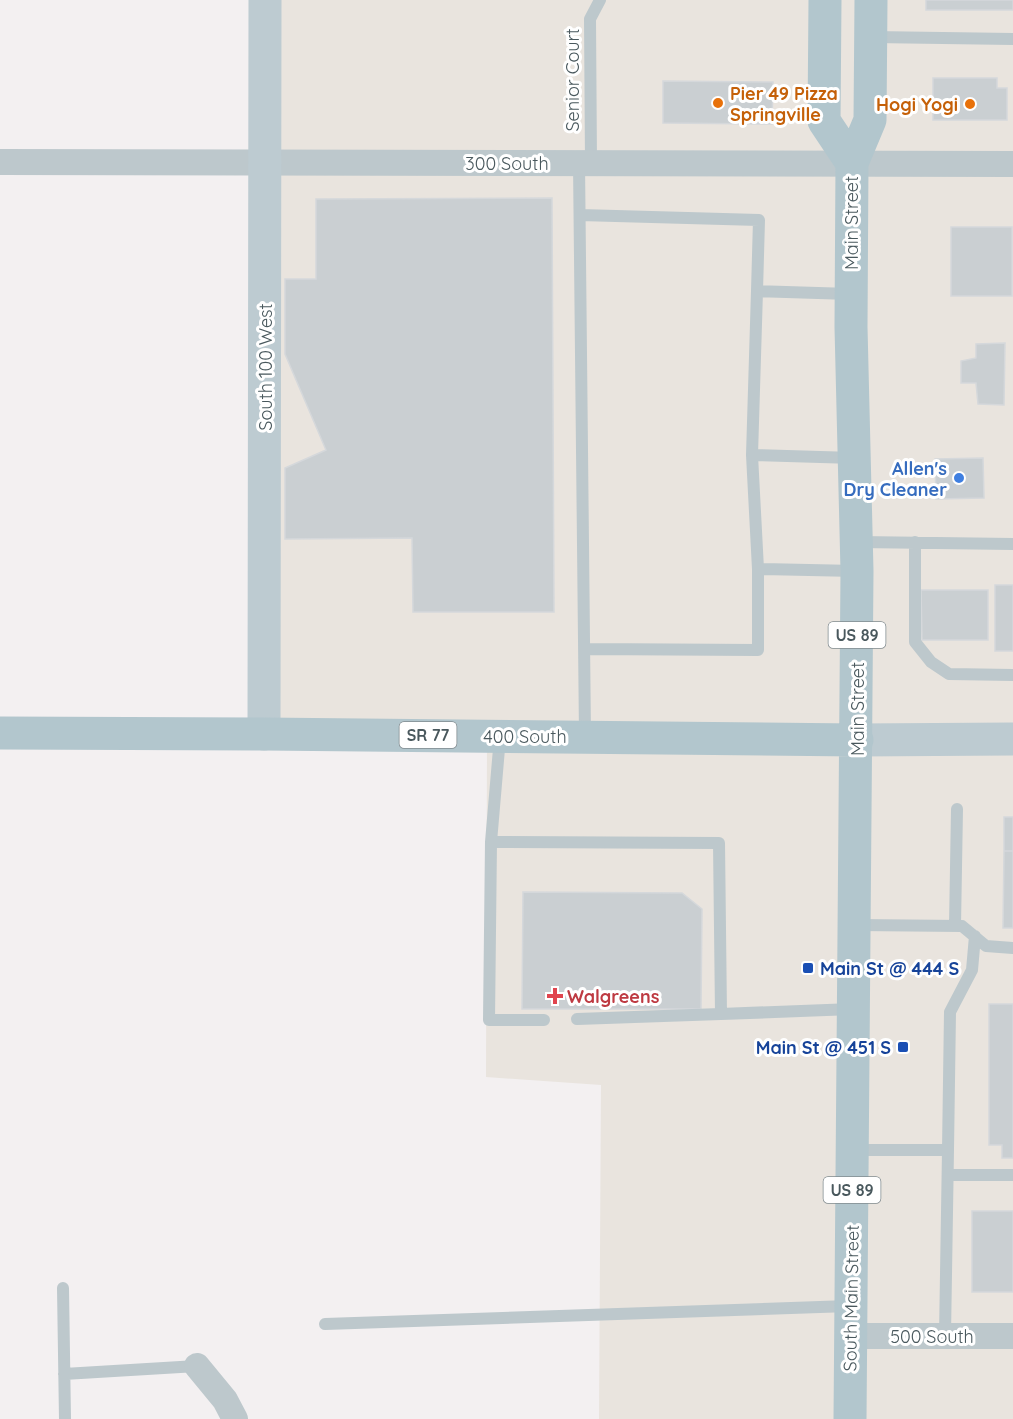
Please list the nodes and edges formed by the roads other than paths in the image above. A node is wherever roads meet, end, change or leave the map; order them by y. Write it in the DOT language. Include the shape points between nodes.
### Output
graph roads {
  1 [pos="265,0"];
  2 [pos="600,0"];
  3 [pos="825,0"];
  4 [pos="871,0"];
  5 [pos="871,37"];
  6 [pos="1013,39"];
  7 [pos="0,162"];
  8 [pos="266,162"];
  9 [pos="585,163"];
  10 [pos="852,163"];
  11 [pos="1013,164"];
  12 [pos="580,215"];
  13 [pos="757,291"];
  14 [pos="851,294"];
  15 [pos="752,455"];
  16 [pos="855,458"];
  17 [pos="915,542"];
  18 [pos="1013,543"];
  19 [pos="857,556"];
  20 [pos="758,569"];
  21 [pos="584,649"];
  22 [pos="1013,675"];
  23 [pos="0,733"];
  24 [pos="264,734"];
  25 [pos="500,736"];
  26 [pos="585,737"];
  27 [pos="1013,739"];
  28 [pos="857,740"];
  29 [pos="957,809"];
  30 [pos="490,842"];
  31 [pos="855,925"];
  32 [pos="955,926"];
  33 [pos="975,936"];
  34 [pos="1013,948"];
  35 [pos="855,967"];
  36 [pos="855,1009"];
  37 [pos="721,1014"];
  38 [pos="577,1019"];
  39 [pos="544,1020"];
  40 [pos="853,1150"];
  41 [pos="948,1150"];
  42 [pos="948,1175"];
  43 [pos="1013,1175"];
  44 [pos="63,1288"];
  45 [pos="850,1321"];
  46 [pos="325,1324"];
  47 [pos="945,1336"];
  48 [pos="1013,1336"];
  49 [pos="197,1366"];
  50 [pos="64,1374"];
  51 [pos="850,1416"];
  52 [pos="64,1419"];
  53 [pos="235,1419"];
  1 -- 8 [label="street, South 100 West"];
  2 -- 9 [label="lane, Senior Court" via="590,19"];
  3 -- 10 [label="main road, Main Street" via="824,121"];
  4 -- 5 [label="main road, Main Street / US 89"];
  5 -- 6 [label="lane"];
  5 -- 10 [label="main road, Main Street / US 89" via="870,120"];
  7 -- 8 [label="street, 300 South"];
  8 -- 9 [label="street, 300 South"];
  8 -- 24 [label="street, South 100 West"];
  9 -- 10 [label="street, 300 South"];
  9 -- 12 [label="lane, Senior Court"];
  10 -- 11 [label="street, 300 South"];
  10 -- 14 [label="main road, Main Street / US 89"];
  12 -- 13 [label="lane" via="759,220"];
  12 -- 21 [label="lane, Senior Court"];
  13 -- 14 [label="lane"];
  13 -- 15 [label="lane"];
  14 -- 16 [label="main road, Main Street / US 89"];
  15 -- 16 [label="lane"];
  15 -- 20 [label="lane"];
  16 -- 19 [label="main road, Main Street / US 89"];
  17 -- 18 [label="lane"];
  17 -- 19 [label="lane"];
  17 -- 22 [label="lane" via="915,642 931,662 949,674"];
  19 -- 20 [label="lane"];
  19 -- 28 [label="main road, Main Street / US 89"];
  20 -- 21 [label="lane" via="758,650"];
  21 -- 26 [label="lane, Senior Court"];
  23 -- 24 [label="main road, 400 South / SR 77"];
  24 -- 25 [label="main road, 400 South / SR 77"];
  25 -- 26 [label="main road, 400 South / SR 77"];
  25 -- 30 [label="lane"];
  26 -- 28 [label="main road, 400 South / SR 77"];
  27 -- 28 [label="street, 400 South"];
  28 -- 31 [label="main road, Main Street / US 89"];
  29 -- 32 [label="lane"];
  30 -- 37 [label="lane" via="719,843"];
  30 -- 39 [label="lane" via="489,1020"];
  31 -- 32 [label="lane"];
  31 -- 35 [label="main road, Main Street / US 89"];
  32 -- 33 [label="lane" via="962,926"];
  33 -- 34 [label="lane" via="986,946"];
  33 -- 41 [label="lane" via="972,970 950,1012"];
  35 -- 36 [label="main road, South Main Street / US 89"];
  36 -- 37 [label="lane"];
  36 -- 40 [label="main road, South Main Street / US 89"];
  37 -- 38 [label="lane"];
  40 -- 41 [label="lane"];
  40 -- 45 [label="main road, South Main Street / US 89"];
  41 -- 42 [label="lane"];
  42 -- 43 [label="lane"];
  42 -- 47 [label="lane"];
  44 -- 50 [label="lane"];
  45 -- 46 [label="lane"];
  45 -- 47 [label="street, 500 South"];
  45 -- 51 [label="main road, South Main Street / US 89"];
  47 -- 48 [label="street, 500 South"];
  49 -- 50 [label="lane"];
  49 -- 53 [label="street"];
  50 -- 52 [label="lane"];
}
